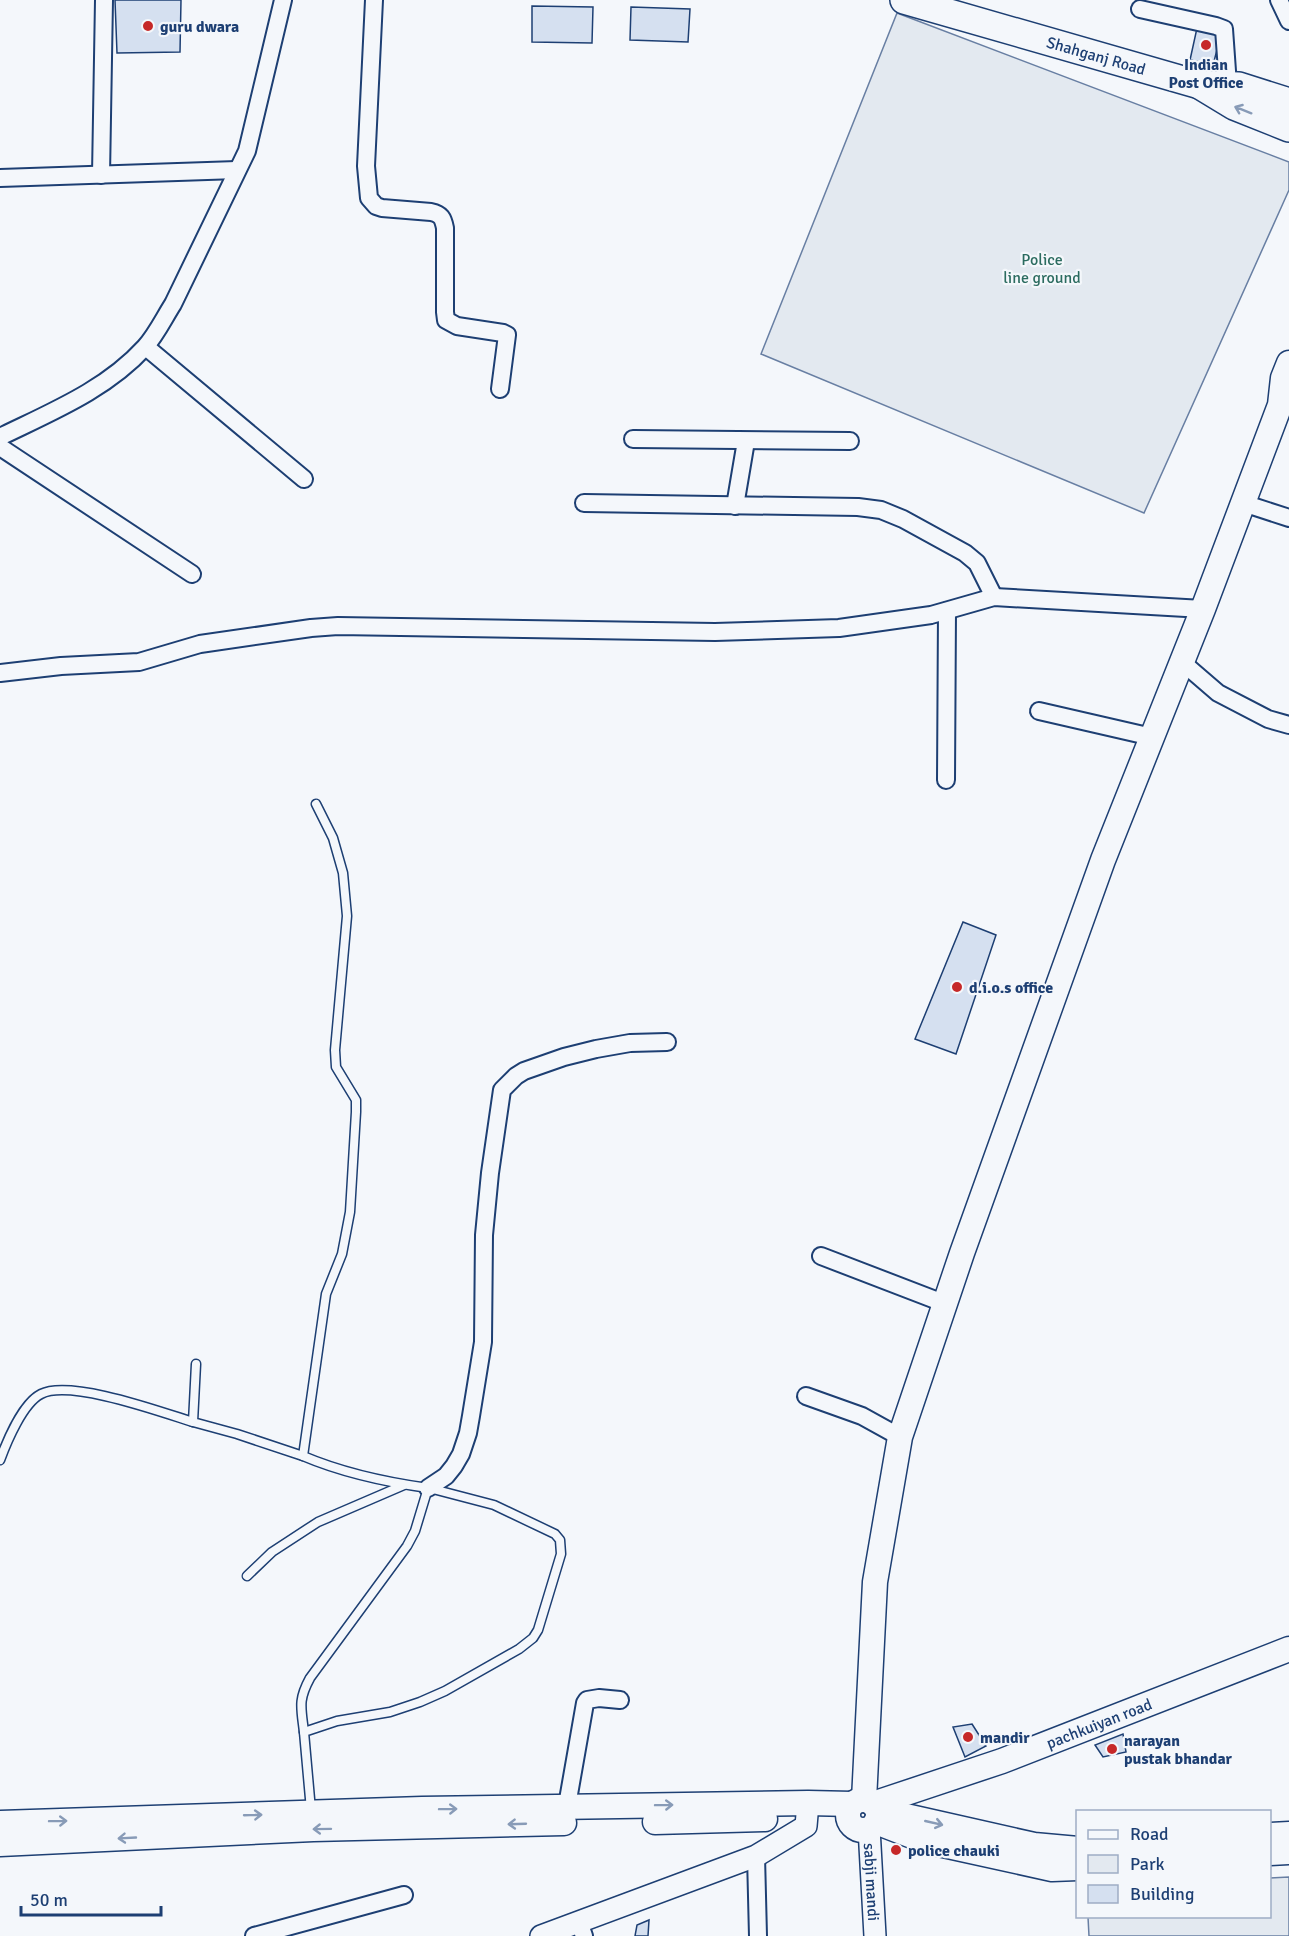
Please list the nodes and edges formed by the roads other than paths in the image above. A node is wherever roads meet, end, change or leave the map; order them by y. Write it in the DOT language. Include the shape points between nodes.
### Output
graph roads {
  1 [pos="104,0"];
  2 [pos="284,0"];
  3 [pos="374,0"];
  4 [pos="904,0"];
  5 [pos="1279,0"];
  6 [pos="1140,9"];
  7 [pos="1289,21"];
  8 [pos="1200,85"];
  9 [pos="1228,85"];
  10 [pos="1289,102"];
  11 [pos="1289,128"];
  12 [pos="237,171"];
  13 [pos="101,175"];
  14 [pos="0,178"];
  15 [pos="146,347"];
  16 [pos="1289,363"];
  17 [pos="500,389"];
  18 [pos="1284,400"];
  19 [pos="0,437"];
  20 [pos="633,439"];
  21 [pos="746,441"];
  22 [pos="850,441"];
  23 [pos="0,447"];
  24 [pos="304,479"];
  25 [pos="584,503"];
  26 [pos="1243,503"];
  27 [pos="735,506"];
  28 [pos="1289,518"];
  29 [pos="192,574"];
  30 [pos="994,597"];
  31 [pos="1203,609"];
  32 [pos="947,611"];
  33 [pos="1182,662"];
  34 [pos="0,673"];
  35 [pos="1039,711"];
  36 [pos="1289,725"];
  37 [pos="1152,737"];
  38 [pos="946,780"];
  39 [pos="316,804"];
  40 [pos="667,1042"];
  41 [pos="820,1256"];
  42 [pos="946,1304"];
  43 [pos="196,1364"];
  44 [pos="806,1396"];
  45 [pos="193,1422"];
  46 [pos="900,1437"];
  47 [pos="303,1456"];
  48 [pos="0,1460"];
  49 [pos="404,1485"];
  50 [pos="428,1488"];
  51 [pos="247,1576"];
  52 [pos="1289,1650"];
  53 [pos="620,1700"];
  54 [pos="304,1732"];
  55 [pos="808,1810"];
  56 [pos="865,1812"];
  57 [pos="311,1813"];
  58 [pos="565,1815"];
  59 [pos="0,1823"];
  60 [pos="194,1826"];
  61 [pos="1289,1834"];
  62 [pos="1271,1835"];
  63 [pos="0,1844"];
  64 [pos="1076,1849"];
  65 [pos="1289,1852"];
  66 [pos="1271,1853"];
  67 [pos="756,1856"];
  68 [pos="1051,1858"];
  69 [pos="1076,1868"];
  70 [pos="404,1895"];
  71 [pos="581,1929"];
  72 [pos="254,1936"];
  73 [pos="541,1936"];
  74 [pos="758,1936"];
  75 [pos="875,1936"];
  1 -- 13 [label="street"];
  2 -- 12 [label="street" via="247,151"];
  3 -- 17 [label="street" via="366,166 369,198 382,208 438,213 441,217 445,228 446,320 457,326 507,335"];
  4 -- 8 [label="main road, Shahganj Road"];
  5 -- 7 [label="street"];
  6 -- 9 [label="street" via="1224,29"];
  8 -- 9 [label="main road, Shahganj Road"];
  11 -- 8 [label="main road, one-way" via="1234,106"];
  9 -- 10 [label="main road, Shahganj Road"];
  12 -- 13 [label="street"];
  12 -- 15 [label="street" via="172,304"];
  13 -- 14 [label="street"];
  15 -- 19 [label="street" via="84,395"];
  15 -- 24 [label="street"];
  16 -- 18 [label="main road" via="1283,378"];
  18 -- 26 [label="main road"];
  20 -- 21 [label="street"];
  21 -- 22 [label="street"];
  21 -- 27 [label="street"];
  23 -- 29 [label="street"];
  25 -- 27 [label="street"];
  26 -- 28 [label="street"];
  26 -- 31 [label="main road"];
  27 -- 30 [label="street" via="881,510 965,553 977,563"];
  30 -- 31 [label="street"];
  30 -- 32 [label="street"];
  31 -- 33 [label="main road"];
  32 -- 34 [label="street" via="839,628 715,632 338,626 200,644 139,662"];
  32 -- 38 [label="street"];
  33 -- 36 [label="street" via="1218,693 1268,719"];
  33 -- 37 [label="main road"];
  35 -- 37 [label="street"];
  37 -- 42 [label="main road" via="1103,860"];
  39 -- 47 [label="lane" via="333,838 343,873 347,916 335,1050 336,1066 356,1100 356,1112 350,1212 342,1254 326,1294"];
  40 -- 50 [label="street" via="630,1043 564,1057 524,1071 502,1090 489,1173 483,1342 471,1416 465,1443 454,1466"];
  41 -- 42 [label="street"];
  42 -- 46 [label="main road"];
  43 -- 45 [label="lane"];
  44 -- 46 [label="street" via="862,1416"];
  45 -- 47 [label="lane"];
  45 -- 48 [label="lane" via="88,1392 53,1391 28,1404"];
  46 -- 56 [label="main road" via="875,1582"];
  47 -- 49 [label="lane" via="334,1469"];
  49 -- 50 [label="lane"];
  49 -- 51 [label="lane" via="318,1522 272,1552"];
  50 -- 54 [label="lane" via="407,1546 310,1678 301,1706"];
  50 -- 54 [label="lane" via="494,1505 560,1540 561,1554 538,1630 519,1649 420,1702"];
  52 -- 56 [label="main road, pachkuiyan road"];
  53 -- 58 [label="street" via="599,1698 585,1703"];
  54 -- 57 [label="lane"];
  55 -- 56 [label="main road"];
  55 -- 58 [label="main road" via="727,1821"];
  55 -- 67 [label="street" via="806,1826"];
  56 -- 68 [label="main road" via="1034,1845"];
  56 -- 75 [label="street, sabji mandi"];
  57 -- 58 [label="main road, one-way"];
  60 -- 57 [label="main road, one-way"];
  58 -- 60 [label="main road, one-way" via="313,1829"];
  59 -- 60 [label="main road, one-way"];
  60 -- 63 [label="main road, one-way"];
  61 -- 62 [label="main road"];
  64 -- 68 [label="main road"];
  65 -- 66 [label="main road"];
  67 -- 71 [label="street"];
  67 -- 74 [label="street"];
  68 -- 69 [label="main road"];
  70 -- 72 [label="street"];
  71 -- 73 [label="street"];
}
